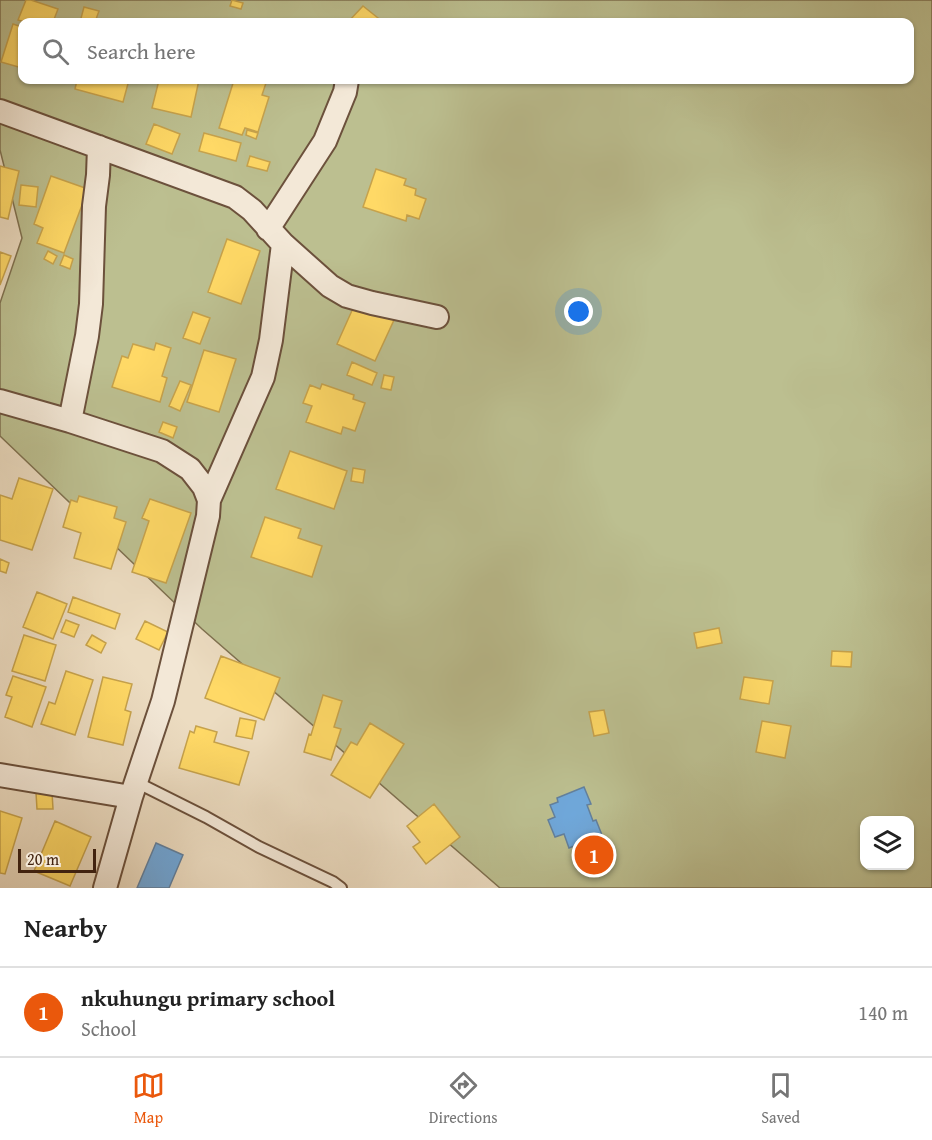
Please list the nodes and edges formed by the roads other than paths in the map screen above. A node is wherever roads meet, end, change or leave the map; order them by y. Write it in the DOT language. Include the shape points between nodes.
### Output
graph roads {
  1 [pos="346,84"];
  2 [pos="0,111"];
  3 [pos="99,147"];
  4 [pos="276,236"];
  5 [pos="437,317"];
  6 [pos="0,401"];
  7 [pos="70,421"];
  8 [pos="209,500"];
  9 [pos="0,775"];
  10 [pos="134,790"];
  11 [pos="105,888"];
  12 [pos="341,888"];
  1 -- 4 [label="street" via="326,141"];
  2 -- 3 [label="street"];
  3 -- 4 [label="street" via="235,197"];
  3 -- 7 [label="street" via="91,304"];
  4 -- 5 [label="street" via="330,286 347,296"];
  4 -- 8 [label="street" via="271,340 263,377"];
  6 -- 7 [label="street"];
  7 -- 8 [label="street" via="162,451 190,469"];
  8 -- 10 [label="street" via="164,702"];
  9 -- 10 [label="street"];
  10 -- 11 [label="street"];
  10 -- 12 [label="lane" via="206,817"];
}
